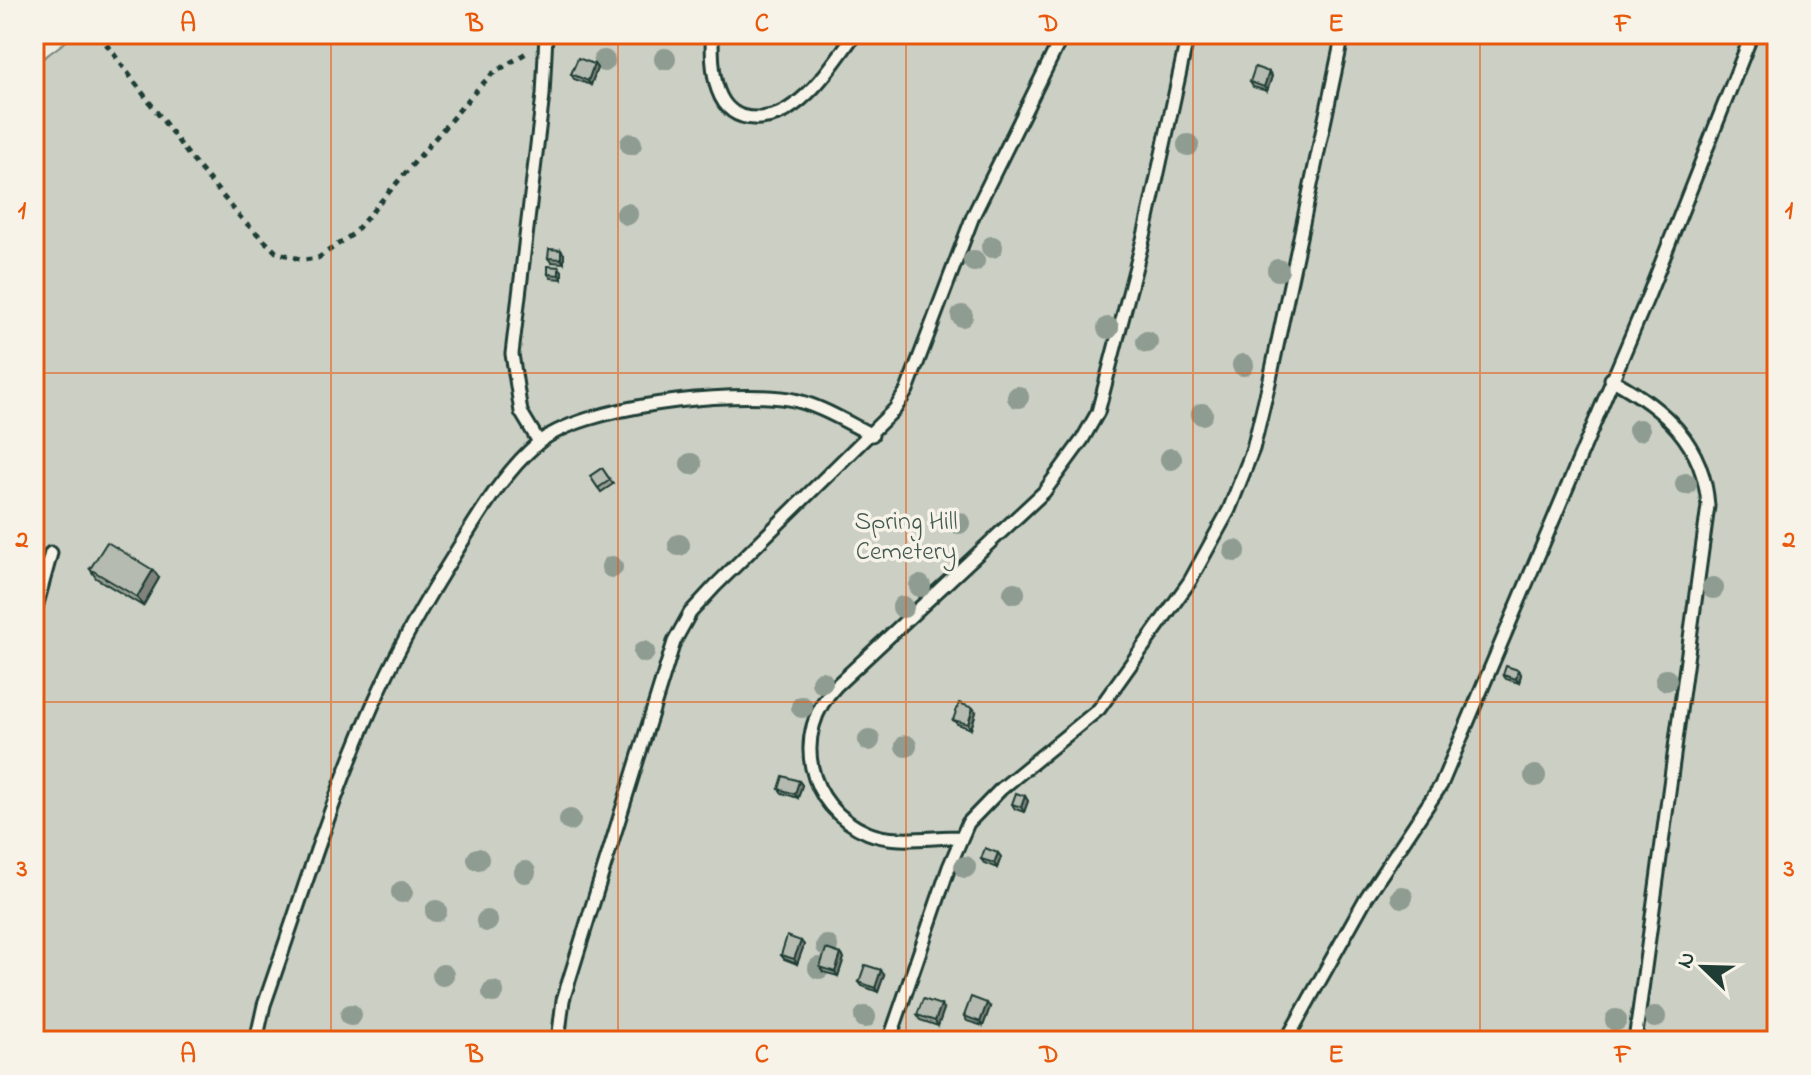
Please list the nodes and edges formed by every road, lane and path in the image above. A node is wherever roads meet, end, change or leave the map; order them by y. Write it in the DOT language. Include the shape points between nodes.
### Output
graph roads {
  1 [pos="99,34"];
  2 [pos="546,34"];
  3 [pos="712,34"];
  4 [pos="855,34"];
  5 [pos="1063,34"];
  6 [pos="1188,34"];
  7 [pos="1343,34"];
  8 [pos="1752,34"];
  9 [pos="532,51"];
  10 [pos="1611,379"];
  11 [pos="872,435"];
  12 [pos="539,442"];
  13 [pos="51,553"];
  14 [pos="34,615"];
  15 [pos="960,837"];
  16 [pos="256,1041"];
  17 [pos="558,1041"];
  18 [pos="889,1041"];
  19 [pos="1286,1041"];
  20 [pos="1635,1041"];
  1 -- 9 [label="path" via="241,218 276,252 303,260 327,253 353,234 492,74"];
  2 -- 12 [label="lane" via="512,354 521,412"];
  3 -- 4 [label="lane" via="719,98 731,111 753,118 793,107"];
  5 -- 11 [label="lane" via="973,216 907,390"];
  6 -- 15 [label="lane" via="1146,228 1098,412 1044,492 836,686 812,721 811,766 831,806 848,821 885,838"];
  7 -- 15 [label="lane" via="1270,379 1253,449 1229,510 1190,581 1099,709 990,799"];
  8 -- 10 [label="lane"];
  10 -- 19 [label="lane" via="1441,785 1366,898"];
  10 -- 20 [label="lane" via="1652,405 1689,443 1701,463 1708,506"];
  11 -- 12 [label="lane" via="791,399 746,397 629,410 582,421"];
  11 -- 17 [label="lane" via="715,586 690,613 674,642 563,1000"];
  12 -- 16 [label="lane" via="467,533 415,618 380,689 293,922"];
  13 -- 14 [label="lane"];
  15 -- 18 [label="lane"];
}
